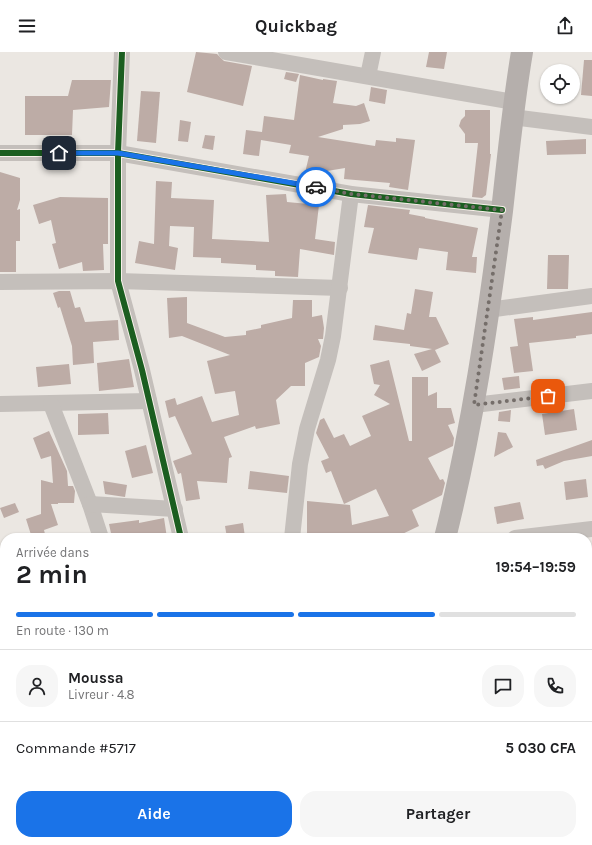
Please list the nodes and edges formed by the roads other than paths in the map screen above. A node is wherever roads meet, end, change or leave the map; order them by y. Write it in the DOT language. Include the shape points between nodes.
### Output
graph roads {
  1 [pos="122,52"];
  2 [pos="226,52"];
  3 [pos="372,52"];
  4 [pos="522,52"];
  5 [pos="368,76"];
  6 [pos="513,110"];
  7 [pos="592,127"];
  8 [pos="0,153"];
  9 [pos="118,153"];
  10 [pos="351,194"];
  11 [pos="502,210"];
  12 [pos="118,281"];
  13 [pos="0,282"];
  14 [pos="340,288"];
  15 [pos="592,296"];
  16 [pos="488,310"];
  17 [pos="592,390"];
  18 [pos="149,401"];
  19 [pos="0,404"];
  20 [pos="51,404"];
  21 [pos="474,405"];
  22 [pos="90,504"];
  23 [pos="175,509"];
  24 [pos="592,530"];
  25 [pos="99,533"];
  26 [pos="180,533"];
  27 [pos="293,533"];
  28 [pos="447,533"];
  29 [pos="563,533"];
  30 [pos="217,845"];
  31 [pos="230,845"];
  32 [pos="233,845"];
  1 -- 9 [label="street"];
  2 -- 5 [label="street"];
  3 -- 5 [label="street"];
  4 -- 6 [label="street"];
  5 -- 6 [label="street"];
  6 -- 7 [label="street"];
  6 -- 11 [label="street"];
  8 -- 9 [label="street"];
  9 -- 10 [label="street"];
  9 -- 12 [label="street"];
  10 -- 11 [label="street"];
  10 -- 14 [label="street"];
  11 -- 16 [label="street"];
  12 -- 13 [label="street"];
  12 -- 14 [label="street"];
  12 -- 18 [label="street"];
  14 -- 27 [label="street" via="331,346 307,429 300,464"];
  15 -- 16 [label="street"];
  16 -- 21 [label="street"];
  17 -- 21 [label="street"];
  18 -- 20 [label="street"];
  18 -- 23 [label="street"];
  19 -- 20 [label="street"];
  20 -- 22 [label="street"];
  21 -- 28 [label="street"];
  22 -- 23 [label="street"];
  22 -- 25 [label="street"];
  23 -- 26 [label="street"];
  24 -- 29 [label="street"];
  30 -- 31 [label="street"];
  31 -- 32 [label="street"];
}
